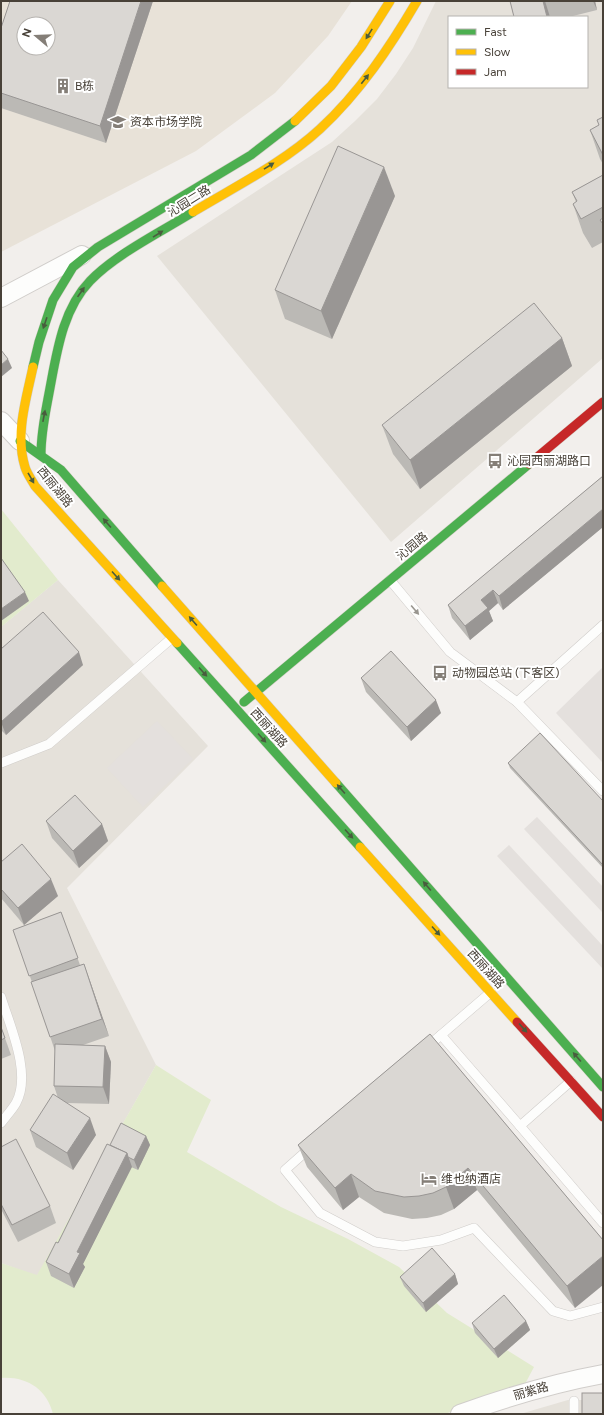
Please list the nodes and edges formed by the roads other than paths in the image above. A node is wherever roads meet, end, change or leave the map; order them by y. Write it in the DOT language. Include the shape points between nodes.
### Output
graph roads {
  1 [pos="390,1"];
  2 [pos="417,1"];
  3 [pos="98,247"];
  4 [pos="1,298"];
  5 [pos="602,404"];
  6 [pos="1,421"];
  7 [pos="20,441"];
  8 [pos="41,454"];
  9 [pos="390,580"];
  10 [pos="603,625"];
  11 [pos="172,638"];
  12 [pos="256,692"];
  13 [pos="517,702"];
  14 [pos="236,709"];
  15 [pos="1,763"];
  16 [pos="603,791"];
  17 [pos="491,992"];
  18 [pos="1,997"];
  19 [pos="441,1035"];
  20 [pos="417,1056"];
  21 [pos="571,1081"];
  22 [pos="603,1087"];
  23 [pos="603,1116"];
  24 [pos="1,1123"];
  25 [pos="520,1126"];
  26 [pos="321,1139"];
  27 [pos="603,1223"];
  28 [pos="603,1307"];
  29 [pos="603,1374"];
  30 [pos="574,1401"];
  31 [pos="460,1414"];
  32 [pos="574,1414"];
  1 -- 3 [label="street, 沁园二路, one-way" via="361,47 335,80 294,122 251,155"];
  8 -- 2 [label="street, 沁园二路, one-way" via="41,434 57,349 67,316 82,291 100,271 282,158 320,128 356,90 387,51"];
  3 -- 4 [label="street"];
  3 -- 7 [label="street, 沁园二路, one-way" via="73,267 53,300 39,342 23,414"];
  5 -- 9 [label="street, 沁园路"];
  6 -- 7 [label="street"];
  7 -- 8 [label="street, 西丽湖路"];
  7 -- 11 [label="street, 西丽湖路, one-way" via="25,468 35,486"];
  12 -- 8 [label="street, 西丽湖路, one-way" via="61,470"];
  9 -- 12 [label="street, 沁园路"];
  9 -- 13 [label="lane, one-way" via="450,652"];
  10 -- 13 [label="lane"];
  11 -- 14 [label="street, 西丽湖路, one-way"];
  11 -- 15 [label="lane" via="49,744"];
  12 -- 14 [label="street, 沁园路"];
  22 -- 12 [label="street, 西丽湖路, one-way"];
  13 -- 16 [label="lane"];
  14 -- 17 [label="street, 西丽湖路, one-way"];
  17 -- 19 [label="lane"];
  17 -- 21 [label="street, 西丽湖路, one-way"];
  18 -- 24 [label="lane" via="23,1074 17,1102"];
  19 -- 20 [label="lane"];
  19 -- 25 [label="lane"];
  21 -- 23 [label="street, 西丽湖路"];
  21 -- 25 [label="lane"];
  25 -- 27 [label="lane"];
  26 -- 28 [label="lane" via="285,1170 320,1213 375,1242 403,1246 440,1240 474,1228 553,1311 570,1316"];
  29 -- 31 [label="street, 丽紫路" via="514,1396"];
  30 -- 32 [label="lane"];
}
